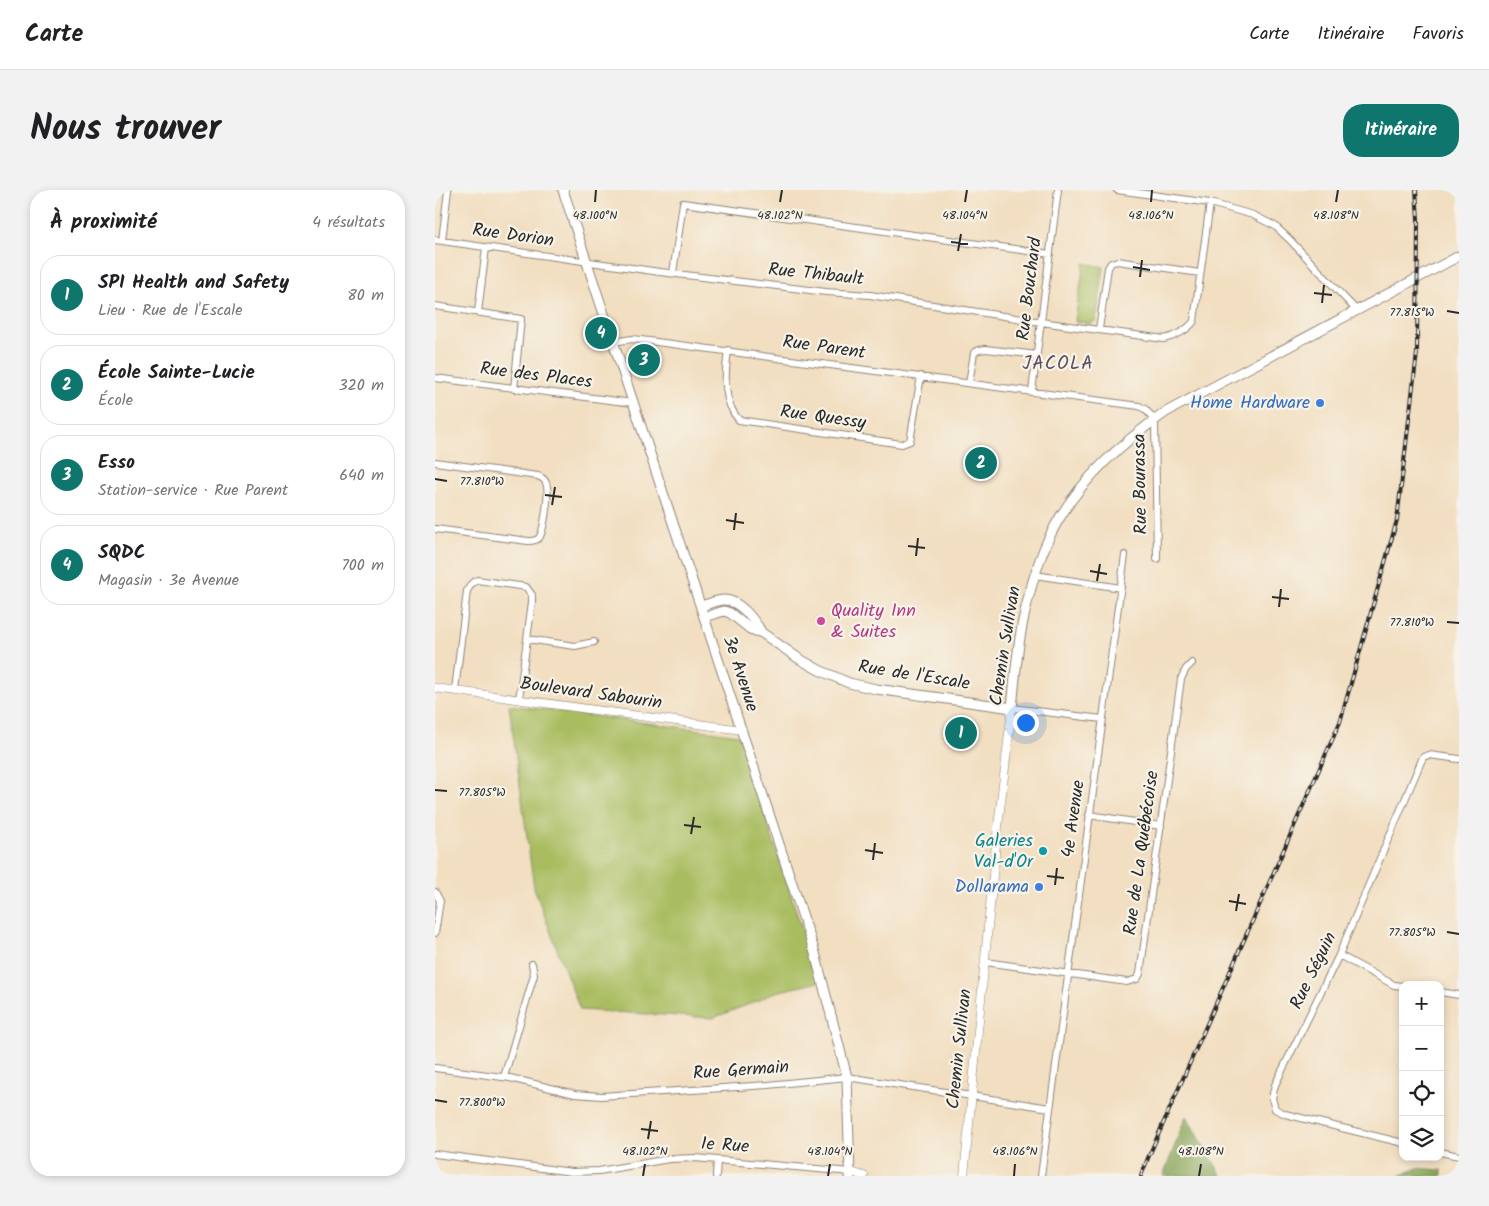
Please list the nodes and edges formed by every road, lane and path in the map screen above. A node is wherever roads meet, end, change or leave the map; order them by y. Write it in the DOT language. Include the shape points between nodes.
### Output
graph roads {
  1 [pos="448,190"];
  2 [pos="563,190"];
  3 [pos="1057,190"];
  4 [pos="1117,190"];
  5 [pos="1122,190"];
  6 [pos="1210,203"];
  7 [pos="438,241"];
  8 [pos="486,248"];
  9 [pos="1049,254"];
  10 [pos="1459,256"];
  11 [pos="586,262"];
  12 [pos="673,273"];
  13 [pos="1200,273"];
  14 [pos="435,306"];
  15 [pos="1357,311"];
  16 [pos="478,312"];
  17 [pos="1041,322"];
  18 [pos="1099,329"];
  19 [pos="613,342"];
  20 [pos="729,350"];
  21 [pos="1037,355"];
  22 [pos="921,376"];
  23 [pos="435,378"];
  24 [pos="969,383"];
  25 [pos="514,389"];
  26 [pos="1031,391"];
  27 [pos="633,403"];
  28 [pos="1155,420"];
  29 [pos="435,462"];
  30 [pos="435,529"];
  31 [pos="1125,555"];
  32 [pos="1157,559"];
  33 [pos="1035,574"];
  34 [pos="1121,588"];
  35 [pos="701,606"];
  36 [pos="704,617"];
  37 [pos="762,633"];
  38 [pos="527,640"];
  39 [pos="594,642"];
  40 [pos="1192,662"];
  41 [pos="435,688"];
  42 [pos="455,690"];
  43 [pos="519,699"];
  44 [pos="1012,708"];
  45 [pos="1102,719"];
  46 [pos="742,730"];
  47 [pos="1459,759"];
  48 [pos="1089,815"];
  49 [pos="1161,826"];
  50 [pos="435,892"];
  51 [pos="435,932"];
  52 [pos="1339,955"];
  53 [pos="985,962"];
  54 [pos="532,964"];
  55 [pos="1067,973"];
  56 [pos="1399,986"];
  57 [pos="1444,993"];
  58 [pos="1459,995"];
  59 [pos="435,1068"];
  60 [pos="504,1077"];
  61 [pos="847,1077"];
  62 [pos="972,1097"];
  63 [pos="1050,1108"];
  64 [pos="1399,1142"];
  65 [pos="1444,1153"];
  66 [pos="435,1154"];
  67 [pos="1459,1156"];
  68 [pos="717,1160"];
  69 [pos="572,1174"];
  70 [pos="850,1174"];
  71 [pos="716,1176"];
  72 [pos="865,1176"];
  73 [pos="964,1176"];
  74 [pos="1041,1176"];
  1 -- 7 [label="street"];
  2 -- 11 [label="main road, 3e Avenue"];
  3 -- 9 [label="street, Rue Bouchard"];
  4 -- 5 [label="street"];
  5 -- 6 [label="street"];
  6 -- 13 [label="street, Rue Thibault"];
  6 -- 15 [label="street" via="1244,212 1275,226"];
  7 -- 8 [label="street, Rue Dorion"];
  8 -- 11 [label="street, Rue Dorion"];
  8 -- 16 [label="street"];
  9 -- 12 [label="street" via="683,203"];
  9 -- 17 [label="street, Rue Bouchard"];
  10 -- 15 [label="main road, Chemin Sullivan"];
  11 -- 12 [label="street, Rue Thibault"];
  11 -- 19 [label="main road, 3e Avenue"];
  12 -- 17 [label="street, Rue Thibault" via="870,295"];
  13 -- 18 [label="street, Rue Thibault" via="1193,321 1170,338"];
  13 -- 18 [label="street" via="1117,261 1111,263"];
  14 -- 16 [label="street"];
  15 -- 28 [label="main road, Chemin Sullivan"];
  16 -- 25 [label="street" via="521,319"];
  17 -- 18 [label="street, Rue Thibault"];
  17 -- 21 [label="street, Rue Bouchard"];
  19 -- 20 [label="street, Rue Parent" via="632,339"];
  19 -- 27 [label="main road, 3e Avenue"];
  20 -- 22 [label="street, Rue Parent"];
  20 -- 22 [label="street, Rue Quessy" via="726,393 739,420 883,442 902,444 910,441"];
  21 -- 24 [label="street" via="979,350 974,353"];
  21 -- 26 [label="street, Rue Bouchard"];
  22 -- 24 [label="street, Rue Parent"];
  23 -- 25 [label="street, Rue des Places"];
  24 -- 26 [label="street, Rue Parent"];
  25 -- 27 [label="street, Rue des Places"];
  26 -- 28 [label="street, Rue Bourassa" via="1139,406"];
  27 -- 35 [label="main road, 3e Avenue"];
  28 -- 32 [label="street, Rue Bourassa"];
  28 -- 33 [label="main road, Chemin Sullivan" via="1109,458 1071,500 1048,539"];
  29 -- 30 [label="street" via="538,476 545,481 548,491 543,528 535,540"];
  31 -- 34 [label="street, 4e Avenue"];
  33 -- 34 [label="street"];
  33 -- 44 [label="main road, Chemin Sullivan" via="1022,622"];
  34 -- 45 [label="street, 4e Avenue"];
  35 -- 36 [label="main road, 3e Avenue"];
  35 -- 37 [label="main road, Rue de l'Escale" via="727,600 734,603 756,622"];
  36 -- 37 [label="main road, Rue de l'Escale" via="724,611"];
  36 -- 46 [label="main road, 3e Avenue"];
  37 -- 44 [label="main road, Rue de l'Escale" via="798,658 849,683"];
  38 -- 39 [label="street" via="575,646"];
  38 -- 42 [label="street" via="532,595 526,587 477,580 471,584 467,591"];
  38 -- 43 [label="street"];
  40 -- 49 [label="street, Rue de La Québécoise" via="1181,679"];
  41 -- 42 [label="street, Boulevard Sabourin"];
  42 -- 43 [label="street, Boulevard Sabourin"];
  43 -- 46 [label="street, Boulevard Sabourin"];
  44 -- 45 [label="street, Rue de l'Escale"];
  44 -- 53 [label="street, Chemin Sullivan"];
  45 -- 48 [label="street, 4e Avenue"];
  46 -- 61 [label="main road, 3e Avenue" via="815,953"];
  47 -- 52 [label="street, Rue Séguin" via="1429,755 1423,758"];
  48 -- 49 [label="street"];
  48 -- 55 [label="street, 4e Avenue"];
  49 -- 55 [label="street, Rue de La Québécoise" via="1137,979 1127,982"];
  50 -- 51 [label="street" via="440,901"];
  52 -- 56 [label="street"];
  52 -- 64 [label="street, Rue Séguin" via="1275,1085 1272,1098 1275,1109"];
  53 -- 55 [label="street"];
  53 -- 62 [label="street, Chemin Sullivan"];
  54 -- 60 [label="street" via="534,975"];
  55 -- 63 [label="street, 4e Avenue"];
  57 -- 58 [label="street"];
  59 -- 60 [label="street, Rue Germain"];
  60 -- 61 [label="street, Rue Germain" via="575,1094 601,1096"];
  61 -- 62 [label="street, Rue Germain"];
  61 -- 70 [label="main road, 3e Avenue"];
  62 -- 63 [label="street, Rue Germain"];
  62 -- 73 [label="street, Chemin Sullivan"];
  63 -- 74 [label="street, 4e Avenue"];
  65 -- 67 [label="street"];
  66 -- 69 [label="street, 1e Rue"];
  68 -- 69 [label="street, 1e Rue" via="669,1159"];
  68 -- 70 [label="street, 1e Rue"];
  68 -- 71 [label="street"];
  70 -- 72 [label="street, 1e Rue"];
}
